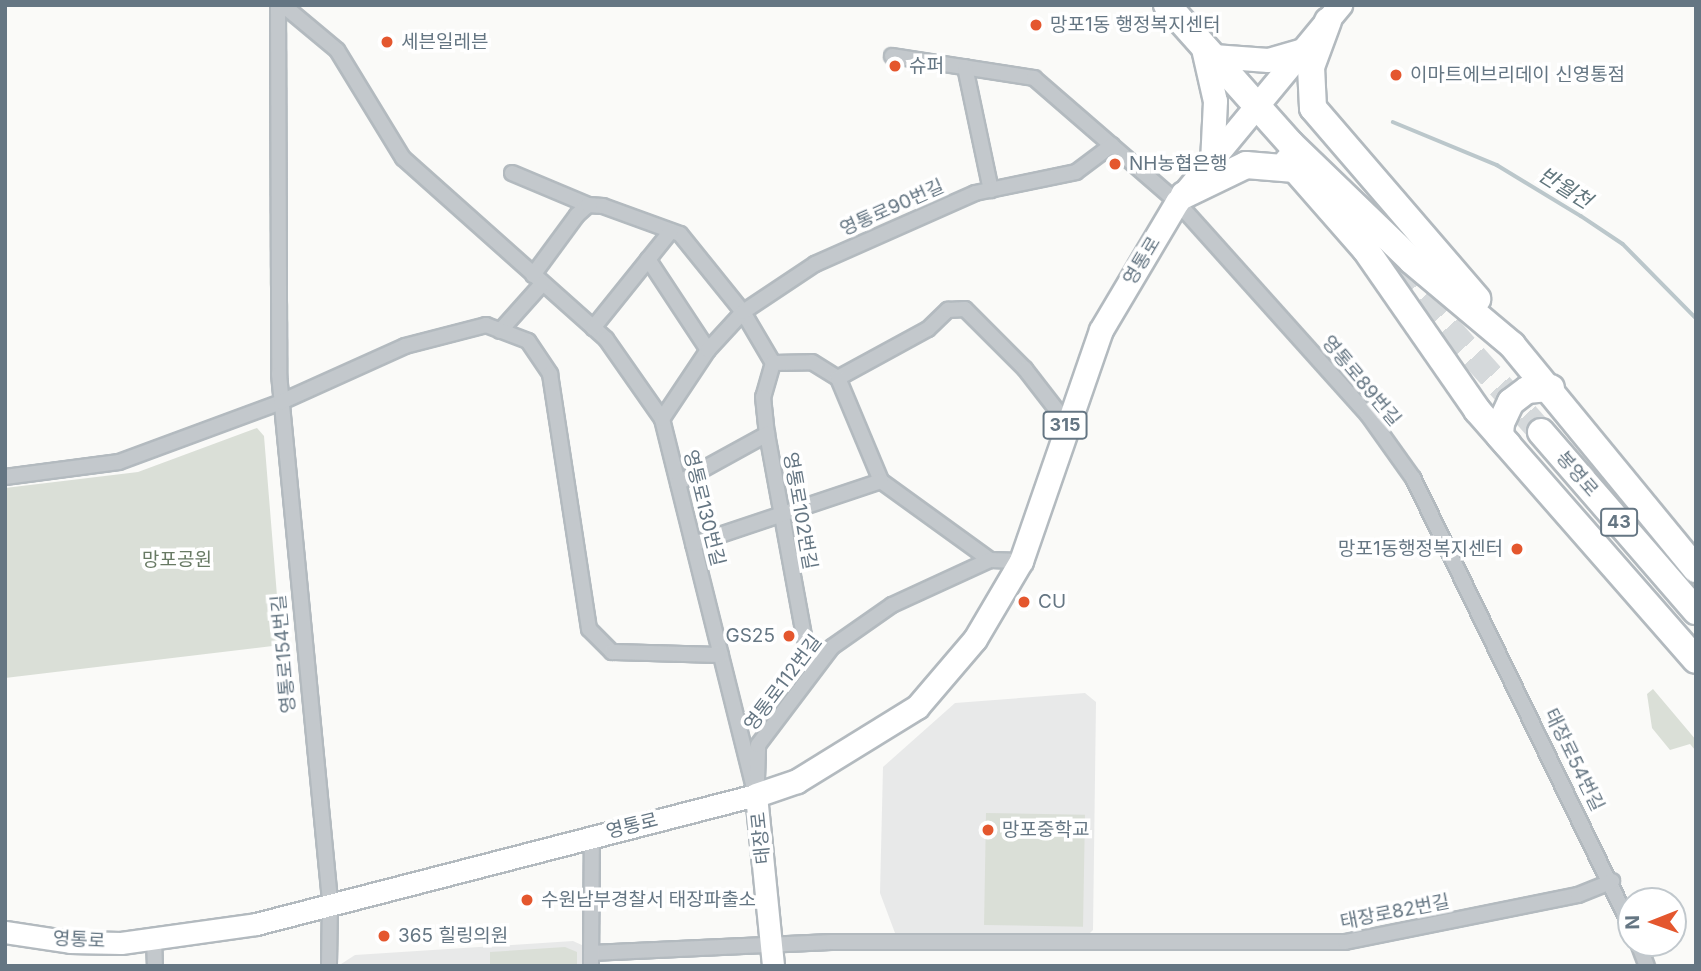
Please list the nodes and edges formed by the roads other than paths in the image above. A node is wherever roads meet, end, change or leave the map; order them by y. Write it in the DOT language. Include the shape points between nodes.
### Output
graph roads {
  1 [pos="280,5"];
  2 [pos="1167,5"];
  3 [pos="1334,13"];
  4 [pos="1207,50"];
  5 [pos="1304,50"];
  6 [pos="892,56"];
  7 [pos="965,67"];
  8 [pos="1256,103"];
  9 [pos="1112,145"];
  10 [pos="1212,162"];
  11 [pos="1295,169"];
  12 [pos="512,173"];
  13 [pos="991,190"];
  14 [pos="1181,198"];
  15 [pos="588,205"];
  16 [pos="671,231"];
  17 [pos="648,259"];
  18 [pos="538,279"];
  19 [pos="744,312"];
  20 [pos="593,328"];
  21 [pos="500,331"];
  22 [pos="1512,345"];
  23 [pos="709,350"];
  24 [pos="773,363"];
  25 [pos="838,378"];
  26 [pos="1551,388"];
  27 [pos="281,402"];
  28 [pos="662,419"];
  29 [pos="1066,422"];
  30 [pos="1541,432"];
  31 [pos="767,434"];
  32 [pos="1514,453"];
  33 [pos="5,477"];
  34 [pos="881,481"];
  35 [pos="678,483"];
  36 [pos="781,515"];
  37 [pos="693,544"];
  38 [pos="990,560"];
  39 [pos="1021,561"];
  40 [pos="1696,569"];
  41 [pos="1479,611"];
  42 [pos="1696,611"];
  43 [pos="721,654"];
  44 [pos="1696,660"];
  45 [pos="816,664"];
  46 [pos="757,795"];
  47 [pos="592,836"];
  48 [pos="1612,881"];
  49 [pos="1617,893"];
  50 [pos="330,901"];
  51 [pos="5,932"];
  52 [pos="154,939"];
  53 [pos="772,956"];
  54 [pos="591,959"];
  55 [pos="155,966"];
  56 [pos="329,966"];
  1 -- 18 [label="street, 영통로130번길" via="337,50 402,158"];
  1 -- 27 [label="street, 영통로154번길"];
  2 -- 4 [label="highway"];
  3 -- 5 [label="main road, 영통로 / 315"];
  3 -- 22 [label="highway" via="1311,67 1313,108"];
  4 -- 5 [label="main road" via="1268,60"];
  4 -- 8 [label="highway"];
  4 -- 10 [label="main road" via="1215,101"];
  5 -- 8 [label="main road, 영통로 / 315"];
  6 -- 7 [label="street"];
  7 -- 9 [label="street" via="1034,78"];
  7 -- 13 [label="street"];
  8 -- 10 [label="main road, 영통로 / 315"];
  8 -- 11 [label="highway" via="1268,141"];
  8 -- 22 [label="highway" via="1412,261"];
  9 -- 13 [label="street, 영통로90번길" via="1076,172"];
  9 -- 14 [label="street"];
  10 -- 14 [label="main road, 영통로 / 315"];
  11 -- 14 [label="highway" via="1246,166"];
  11 -- 32 [label="highway" via="1366,250"];
  12 -- 15 [label="street"];
  13 -- 19 [label="street, 영통로90번길" via="896,225 815,264"];
  14 -- 29 [label="main road, 영통로 / 315" via="1101,330"];
  14 -- 41 [label="street, 영통로89번길" via="1368,415 1413,478"];
  15 -- 16 [label="street"];
  15 -- 18 [label="street"];
  16 -- 17 [label="street"];
  16 -- 19 [label="street" via="694,246"];
  17 -- 20 [label="street"];
  17 -- 23 [label="street"];
  18 -- 20 [label="street, 영통로130번길"];
  18 -- 21 [label="street"];
  19 -- 23 [label="street, 영통로90번길"];
  19 -- 24 [label="street"];
  20 -- 28 [label="street, 영통로130번길"];
  21 -- 27 [label="street" via="486,325 405,346"];
  21 -- 43 [label="street" via="528,341 550,374 589,629 612,653"];
  22 -- 26 [label="highway"];
  23 -- 28 [label="street, 영통로90번길"];
  24 -- 25 [label="street" via="812,362"];
  24 -- 31 [label="street, 영통로102번길" via="763,397"];
  25 -- 29 [label="street" via="928,329 948,310 965,309 1026,369"];
  25 -- 34 [label="street"];
  26 -- 32 [label="highway" via="1519,394 1503,412 1500,436"];
  26 -- 40 [label="highway"];
  27 -- 33 [label="street" via="119,462"];
  27 -- 50 [label="street, 영통로154번길"];
  28 -- 35 [label="street, 영통로130번길"];
  29 -- 39 [label="main road, 영통로 / 315"];
  30 -- 42 [label="highway, 봉영로 / 43"];
  31 -- 35 [label="street"];
  31 -- 36 [label="street, 영통로102번길"];
  32 -- 44 [label="highway"];
  34 -- 36 [label="street"];
  34 -- 38 [label="street"];
  35 -- 37 [label="street, 영통로130번길"];
  36 -- 37 [label="street"];
  36 -- 45 [label="street, 영통로102번길" via="805,642"];
  37 -- 43 [label="street, 영통로130번길"];
  38 -- 39 [label="street"];
  38 -- 45 [label="street, 영통로112번길" via="870,618"];
  39 -- 46 [label="main road, 영통로 / 315" via="975,639 917,707 797,781"];
  41 -- 48 [label="street, 태장로54번길"];
  43 -- 46 [label="street, 영통로130번길"];
  45 -- 46 [label="street, 영통로112번길" via="758,745"];
  46 -- 47 [label="main road, 영통로 / 315"];
  46 -- 53 [label="main road, 태장로"];
  47 -- 50 [label="main road, 영통로 / 315"];
  47 -- 54 [label="street"];
  48 -- 49 [label="street, 태장로54번길"];
  48 -- 53 [label="street, 태장로82번길" via="1578,895 1345,942 1097,944"];
  50 -- 52 [label="main road, 영통로 / 315" via="256,924"];
  50 -- 56 [label="street, 영통로154번길"];
  51 -- 52 [label="main road, 영통로 / 315" via="70,942"];
  52 -- 55 [label="street"];
  53 -- 54 [label="street, 태장로82번길"];
}
